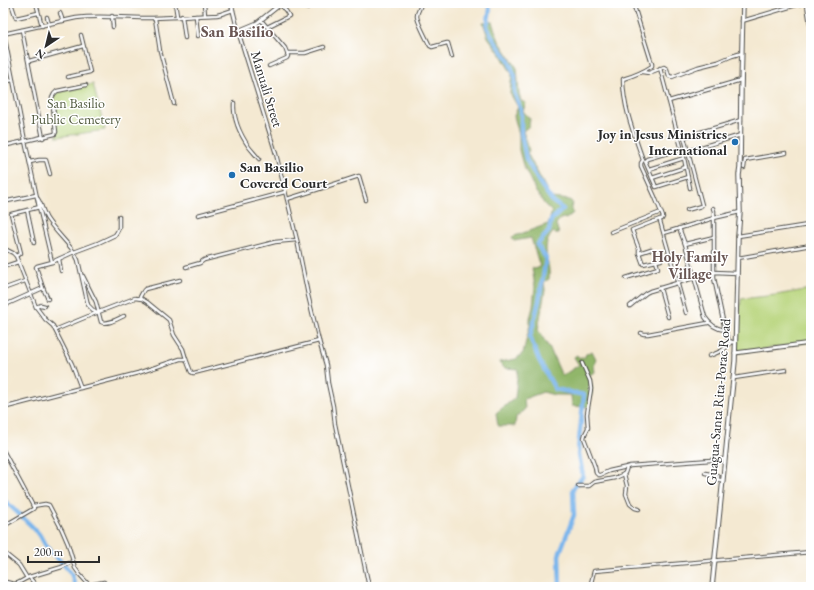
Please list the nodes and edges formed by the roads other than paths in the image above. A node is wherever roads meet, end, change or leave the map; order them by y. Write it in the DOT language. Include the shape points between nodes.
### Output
graph roads {
  1 [pos="11,3"];
  2 [pos="36,3"];
  3 [pos="175,3"];
  4 [pos="204,3"];
  5 [pos="231,3"];
  6 [pos="319,3"];
  7 [pos="422,3"];
  8 [pos="633,3"];
  9 [pos="743,3"];
  10 [pos="803,3"];
  11 [pos="807,3"];
  12 [pos="281,4"];
  13 [pos="306,8"];
  14 [pos="232,10"];
  15 [pos="38,13"];
  16 [pos="60,13"];
  17 [pos="205,15"];
  18 [pos="112,16"];
  19 [pos="177,16"];
  20 [pos="182,16"];
  21 [pos="196,16"];
  22 [pos="47,17"];
  23 [pos="155,18"];
  24 [pos="261,20"];
  25 [pos="63,21"];
  26 [pos="742,22"];
  27 [pos="49,24"];
  28 [pos="42,26"];
  29 [pos="113,26"];
  30 [pos="267,27"];
  31 [pos="811,29"];
  32 [pos="22,30"];
  33 [pos="238,30"];
  34 [pos="3,34"];
  35 [pos="81,35"];
  36 [pos="198,36"];
  37 [pos="185,38"];
  38 [pos="83,46"];
  39 [pos="324,47"];
  40 [pos="8,53"];
  41 [pos="287,53"];
  42 [pos="742,53"];
  43 [pos="3,54"];
  44 [pos="452,57"];
  45 [pos="29,61"];
  46 [pos="269,66"];
  47 [pos="650,68"];
  48 [pos="660,68"];
  49 [pos="652,71"];
  50 [pos="642,72"];
  51 [pos="68,77"];
  52 [pos="13,80"];
  53 [pos="741,80"];
  54 [pos="3,82"];
  55 [pos="86,85"];
  56 [pos="3,98"];
  57 [pos="669,101"];
  58 [pos="234,103"];
  59 [pos="174,104"];
  60 [pos="4,107"];
  61 [pos="741,120"];
  62 [pos="740,135"];
  63 [pos="43,138"];
  64 [pos="25,141"];
  65 [pos="3,146"];
  66 [pos="682,149"];
  67 [pos="688,151"];
  68 [pos="786,153"];
  69 [pos="684,158"];
  70 [pos="259,159"];
  71 [pos="30,162"];
  72 [pos="686,167"];
  73 [pos="744,168"];
  74 [pos="649,169"];
  75 [pos="50,174"];
  76 [pos="688,177"];
  77 [pos="652,178"];
  78 [pos="690,188"];
  79 [pos="285,192"];
  80 [pos="37,196"];
  81 [pos="287,199"];
  82 [pos="366,200"];
  83 [pos="3,202"];
  84 [pos="40,207"];
  85 [pos="713,208"];
  86 [pos="27,210"];
  87 [pos="687,210"];
  88 [pos="661,212"];
  89 [pos="740,212"];
  90 [pos="198,215"];
  91 [pos="119,216"];
  92 [pos="714,218"];
  93 [pos="660,219"];
  94 [pos="808,225"];
  95 [pos="679,228"];
  96 [pos="612,232"];
  97 [pos="664,233"];
  98 [pos="738,236"];
  99 [pos="714,237"];
  100 [pos="297,240"];
  101 [pos="34,244"];
  102 [pos="685,244"];
  103 [pos="811,245"];
  104 [pos="3,248"];
  105 [pos="651,249"];
  106 [pos="74,252"];
  107 [pos="639,252"];
  108 [pos="16,256"];
  109 [pos="738,258"];
  110 [pos="59,259"];
  111 [pos="661,260"];
  112 [pos="656,261"];
  113 [pos="18,262"];
  114 [pos="52,262"];
  115 [pos="3,267"];
  116 [pos="186,267"];
  117 [pos="61,271"];
  118 [pos="81,272"];
  119 [pos="714,272"];
  120 [pos="737,273"];
  121 [pos="626,278"];
  122 [pos="694,278"];
  123 [pos="180,280"];
  124 [pos="25,281"];
  125 [pos="677,282"];
  126 [pos="43,288"];
  127 [pos="660,288"];
  128 [pos="3,289"];
  129 [pos="30,294"];
  130 [pos="139,298"];
  131 [pos="48,299"];
  132 [pos="3,306"];
  133 [pos="45,306"];
  134 [pos="630,306"];
  135 [pos="36,307"];
  136 [pos="97,312"];
  137 [pos="686,313"];
  138 [pos="124,316"];
  139 [pos="668,317"];
  140 [pos="709,322"];
  141 [pos="56,330"];
  142 [pos="725,330"];
  143 [pos="641,333"];
  144 [pos="319,341"];
  145 [pos="731,342"];
  146 [pos="811,343"];
  147 [pos="736,344"];
  148 [pos="736,353"];
  149 [pos="709,356"];
  150 [pos="186,359"];
  151 [pos="582,363"];
  152 [pos="786,370"];
  153 [pos="734,378"];
  154 [pos="81,388"];
  155 [pos="3,408"];
  156 [pos="3,450"];
  157 [pos="725,459"];
  158 [pos="627,467"];
  159 [pos="705,473"];
  160 [pos="624,474"];
  161 [pos="723,480"];
  162 [pos="578,486"];
  163 [pos="33,506"];
  164 [pos="639,509"];
  165 [pos="3,527"];
  166 [pos="3,543"];
  167 [pos="3,551"];
  168 [pos="811,552"];
  169 [pos="73,561"];
  170 [pos="714,561"];
  171 [pos="28,578"];
  172 [pos="5,582"];
  173 [pos="104,582"];
  174 [pos="90,586"];
  175 [pos="35,587"];
  176 [pos="369,587"];
  177 [pos="590,587"];
  178 [pos="712,587"];
  1 -- 15 [label="street" via="16,18"];
  2 -- 15 [label="street"];
  3 -- 19 [label="street"];
  4 -- 17 [label="street"];
  5 -- 14 [label="street"];
  6 -- 13 [label="street"];
  7 -- 44 [label="street" via="417,15 430,46 447,42"];
  8 -- 47 [label="street" via="652,64"];
  9 -- 26 [label="main road, Guagua-Santa Rita-Porac Road"];
  10 -- 26 [label="street"];
  11 -- 31 [label="street"];
  12 -- 24 [label="street"];
  12 -- 30 [label="street" via="289,16"];
  14 -- 17 [label="street"];
  14 -- 33 [label="street"];
  15 -- 28 [label="street"];
  16 -- 25 [label="street"];
  17 -- 21 [label="street"];
  18 -- 23 [label="street"];
  18 -- 25 [label="street" via="90,16"];
  18 -- 29 [label="street"];
  19 -- 20 [label="street"];
  19 -- 23 [label="street"];
  20 -- 21 [label="street"];
  20 -- 37 [label="street"];
  21 -- 36 [label="street"];
  22 -- 27 [label="street"];
  23 -- 59 [label="street" via="160,51"];
  24 -- 30 [label="street"];
  24 -- 33 [label="street"];
  25 -- 27 [label="street"];
  26 -- 42 [label="main road, Guagua-Santa Rita-Porac Road"];
  27 -- 28 [label="street"];
  28 -- 32 [label="street"];
  30 -- 41 [label="street" via="286,48"];
  32 -- 34 [label="street"];
  32 -- 45 [label="street"];
  33 -- 79 [label="street, Manuali Street"];
  34 -- 40 [label="street"];
  35 -- 38 [label="street"];
  38 -- 45 [label="street"];
  38 -- 51 [label="street" via="90,72"];
  39 -- 41 [label="street" via="305,53"];
  40 -- 43 [label="street"];
  40 -- 52 [label="street"];
  41 -- 46 [label="street" via="286,58"];
  42 -- 48 [label="street" via="670,77 667,69"];
  42 -- 53 [label="main road, Guagua-Santa Rita-Porac Road"];
  45 -- 63 [label="street"];
  47 -- 49 [label="street"];
  47 -- 50 [label="street"];
  48 -- 49 [label="street"];
  48 -- 57 [label="street"];
  49 -- 50 [label="street"];
  50 -- 88 [label="street" via="623,80 623,89 632,129 643,160 641,166"];
  52 -- 54 [label="street"];
  52 -- 64 [label="street"];
  53 -- 57 [label="street"];
  53 -- 61 [label="main road, Guagua-Santa Rita-Porac Road"];
  55 -- 63 [label="street" via="54,94 52,98 56,133"];
  56 -- 60 [label="street"];
  57 -- 66 [label="street"];
  58 -- 70 [label="street" via="233,111 243,138"];
  61 -- 62 [label="main road, Guagua-Santa Rita-Porac Road"];
  61 -- 67 [label="street" via="684,137"];
  62 -- 67 [label="street"];
  62 -- 89 [label="main road, Guagua-Santa Rita-Porac Road"];
  63 -- 64 [label="street"];
  64 -- 65 [label="street"];
  64 -- 71 [label="street"];
  66 -- 69 [label="street"];
  66 -- 74 [label="street" via="646,160"];
  67 -- 87 [label="street" via="702,206"];
  68 -- 73 [label="street" via="745,160"];
  69 -- 72 [label="street"];
  69 -- 74 [label="street"];
  71 -- 75 [label="street" via="46,160"];
  71 -- 80 [label="street"];
  72 -- 76 [label="street"];
  72 -- 77 [label="street"];
  74 -- 77 [label="street"];
  76 -- 77 [label="street" via="657,187"];
  76 -- 78 [label="street"];
  79 -- 81 [label="street, Manuali Street"];
  79 -- 90 [label="street"];
  80 -- 83 [label="street"];
  80 -- 84 [label="street"];
  81 -- 82 [label="street" via="359,176"];
  81 -- 100 [label="street, Manuali Street"];
  84 -- 86 [label="street"];
  84 -- 106 [label="street" via="48,221"];
  84 -- 114 [label="street"];
  85 -- 92 [label="street"];
  86 -- 101 [label="street"];
  86 -- 108 [label="street" via="11,214 21,253"];
  88 -- 93 [label="street"];
  88 -- 96 [label="street"];
  89 -- 92 [label="street"];
  89 -- 98 [label="main road, Guagua-Santa Rita-Porac Road"];
  91 -- 106 [label="street" via="119,228 115,235"];
  92 -- 95 [label="street"];
  92 -- 99 [label="street"];
  93 -- 97 [label="street"];
  93 -- 107 [label="street" via="632,230"];
  94 -- 98 [label="street"];
  95 -- 97 [label="street"];
  95 -- 102 [label="street"];
  97 -- 125 [label="street"];
  98 -- 109 [label="main road, Guagua-Santa Rita-Porac Road"];
  99 -- 102 [label="street"];
  99 -- 119 [label="street"];
  100 -- 116 [label="street" via="275,242"];
  100 -- 144 [label="street, Manuali Street"];
  102 -- 122 [label="street"];
  103 -- 109 [label="street"];
  104 -- 108 [label="street"];
  105 -- 107 [label="street"];
  106 -- 110 [label="street"];
  106 -- 118 [label="street"];
  107 -- 112 [label="street" via="643,264"];
  108 -- 113 [label="street"];
  109 -- 120 [label="main road, Guagua-Santa Rita-Porac Road"];
  110 -- 114 [label="street"];
  110 -- 117 [label="street"];
  111 -- 112 [label="street"];
  112 -- 121 [label="street" via="658,268"];
  113 -- 115 [label="street"];
  113 -- 124 [label="street"];
  114 -- 126 [label="street" via="36,267"];
  118 -- 136 [label="street" via="96,302"];
  118 -- 136 [label="street" via="88,305"];
  119 -- 120 [label="street"];
  119 -- 122 [label="street"];
  119 -- 142 [label="street"];
  120 -- 147 [label="main road, Guagua-Santa Rita-Porac Road"];
  122 -- 125 [label="street"];
  122 -- 140 [label="street" via="704,314"];
  123 -- 130 [label="street" via="145,289"];
  124 -- 128 [label="street"];
  124 -- 129 [label="street"];
  125 -- 127 [label="street"];
  125 -- 137 [label="street"];
  126 -- 129 [label="street"];
  126 -- 131 [label="street"];
  127 -- 134 [label="street" via="646,293"];
  127 -- 139 [label="street"];
  129 -- 132 [label="street"];
  129 -- 135 [label="street"];
  130 -- 136 [label="street"];
  130 -- 150 [label="street" via="169,320"];
  133 -- 135 [label="street"];
  135 -- 141 [label="street"];
  136 -- 138 [label="street" via="101,322 105,323"];
  136 -- 141 [label="street"];
  140 -- 142 [label="street" via="716,328"];
  140 -- 143 [label="street" via="648,334"];
  141 -- 154 [label="street"];
  142 -- 145 [label="street"];
  144 -- 150 [label="street" via="194,373 191,372"];
  144 -- 176 [label="street, Manuali Street" via="326,365 336,431"];
  145 -- 147 [label="street"];
  145 -- 149 [label="street"];
  146 -- 148 [label="street"];
  147 -- 148 [label="main road, Guagua-Santa Rita-Porac Road"];
  148 -- 153 [label="main road, Guagua-Santa Rita-Porac Road"];
  150 -- 154 [label="street"];
  151 -- 158 [label="street" via="591,389 587,414 588,428 584,438 596,473 600,475"];
  152 -- 153 [label="street"];
  153 -- 157 [label="main road, Guagua-Santa Rita-Porac Road"];
  154 -- 155 [label="street"];
  156 -- 163 [label="street"];
  157 -- 158 [label="street"];
  157 -- 161 [label="main road, Guagua-Santa Rita-Porac Road"];
  158 -- 160 [label="street"];
  159 -- 161 [label="street" via="718,475 718,480"];
  160 -- 162 [label="street" via="594,482 589,486"];
  160 -- 164 [label="street" via="630,504"];
  161 -- 170 [label="main road, Guagua-Santa Rita-Porac Road"];
  163 -- 165 [label="street" via="33,509"];
  163 -- 169 [label="street" via="49,506 62,530"];
  166 -- 167 [label="street"];
  167 -- 171 [label="street" via="19,565"];
  168 -- 170 [label="street"];
  169 -- 171 [label="street"];
  169 -- 174 [label="street" via="75,568"];
  170 -- 177 [label="street" via="594,571"];
  170 -- 178 [label="main road, Guagua-Santa Rita-Porac Road"];
  171 -- 172 [label="street" via="14,584"];
  171 -- 175 [label="street"];
  173 -- 174 [label="street"];
}
